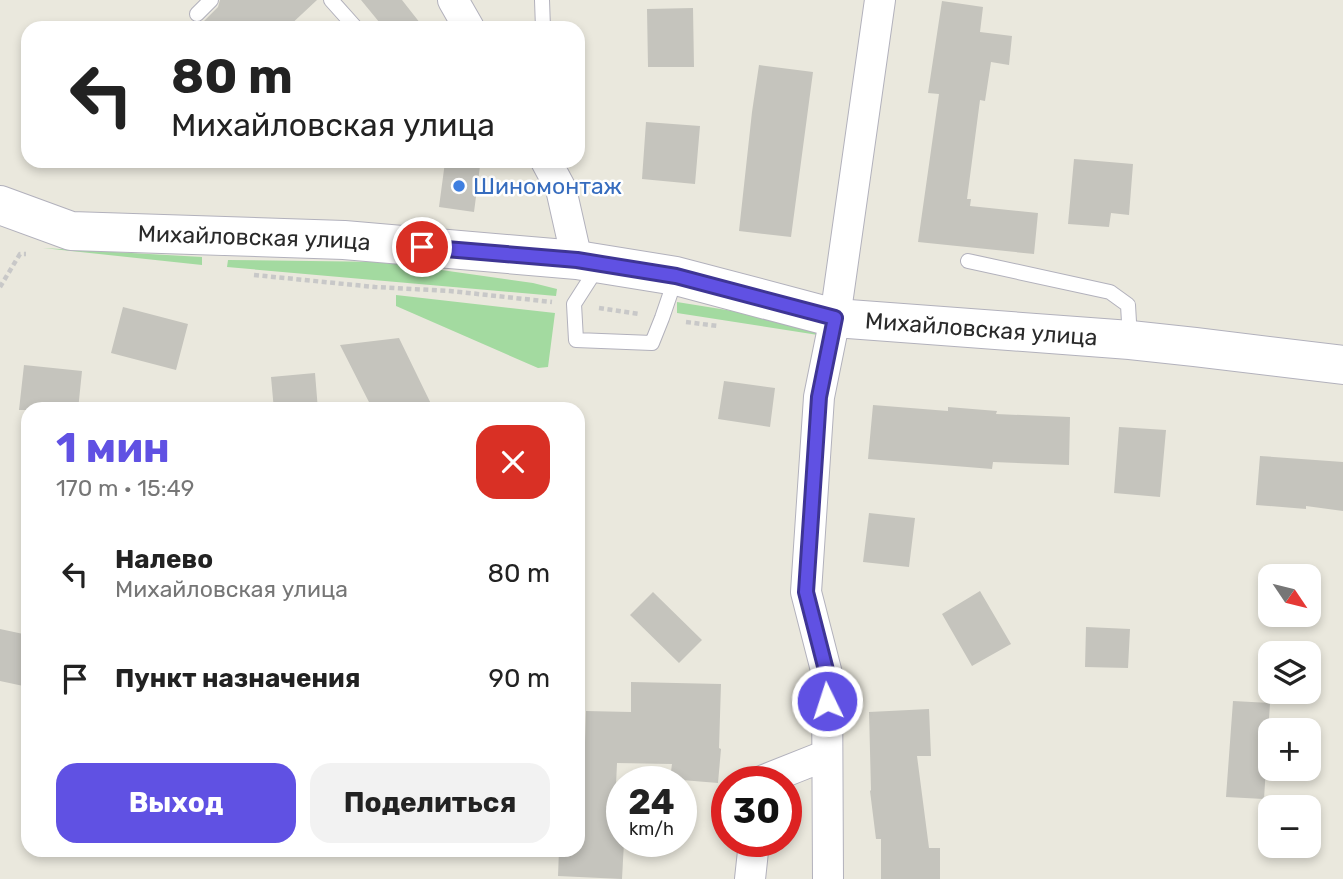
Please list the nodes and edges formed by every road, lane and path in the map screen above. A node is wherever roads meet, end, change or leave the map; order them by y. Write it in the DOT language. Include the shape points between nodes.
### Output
graph roads {
  1 [pos="211,0"];
  2 [pos="331,0"];
  3 [pos="453,0"];
  4 [pos="542,0"];
  5 [pos="880,0"];
  6 [pos="197,14"];
  7 [pos="350,21"];
  8 [pos="465,21"];
  9 [pos="543,21"];
  10 [pos="550,168"];
  11 [pos="0,205"];
  12 [pos="968,261"];
  13 [pos="588,262"];
  14 [pos="676,276"];
  15 [pos="835,318"];
  16 [pos="1130,340"];
  17 [pos="1343,365"];
  18 [pos="827,755"];
  19 [pos="800,766"];
  20 [pos="752,857"];
  21 [pos="750,879"];
  22 [pos="828,879"];
  1 -- 6 [label="lane"];
  2 -- 7 [label="lane"];
  3 -- 8 [label="street"];
  4 -- 9 [label="lane"];
  5 -- 15 [label="street"];
  10 -- 13 [label="street"];
  11 -- 13 [label="main road, Михайловская улица" via="71,231 344,240"];
  12 -- 16 [label="lane" via="1110,292 1128,305"];
  13 -- 14 [label="main road, Михайловская улица"];
  13 -- 14 [label="lane" via="574,304 576,340 652,343"];
  14 -- 15 [label="main road, Михайловская улица"];
  15 -- 16 [label="main road, Михайловская улица"];
  15 -- 18 [label="street" via="819,397 806,592 827,674"];
  16 -- 17 [label="main road, Михайловская улица"];
  18 -- 19 [label="street"];
  18 -- 22 [label="street"];
  20 -- 21 [label="street"];
}
